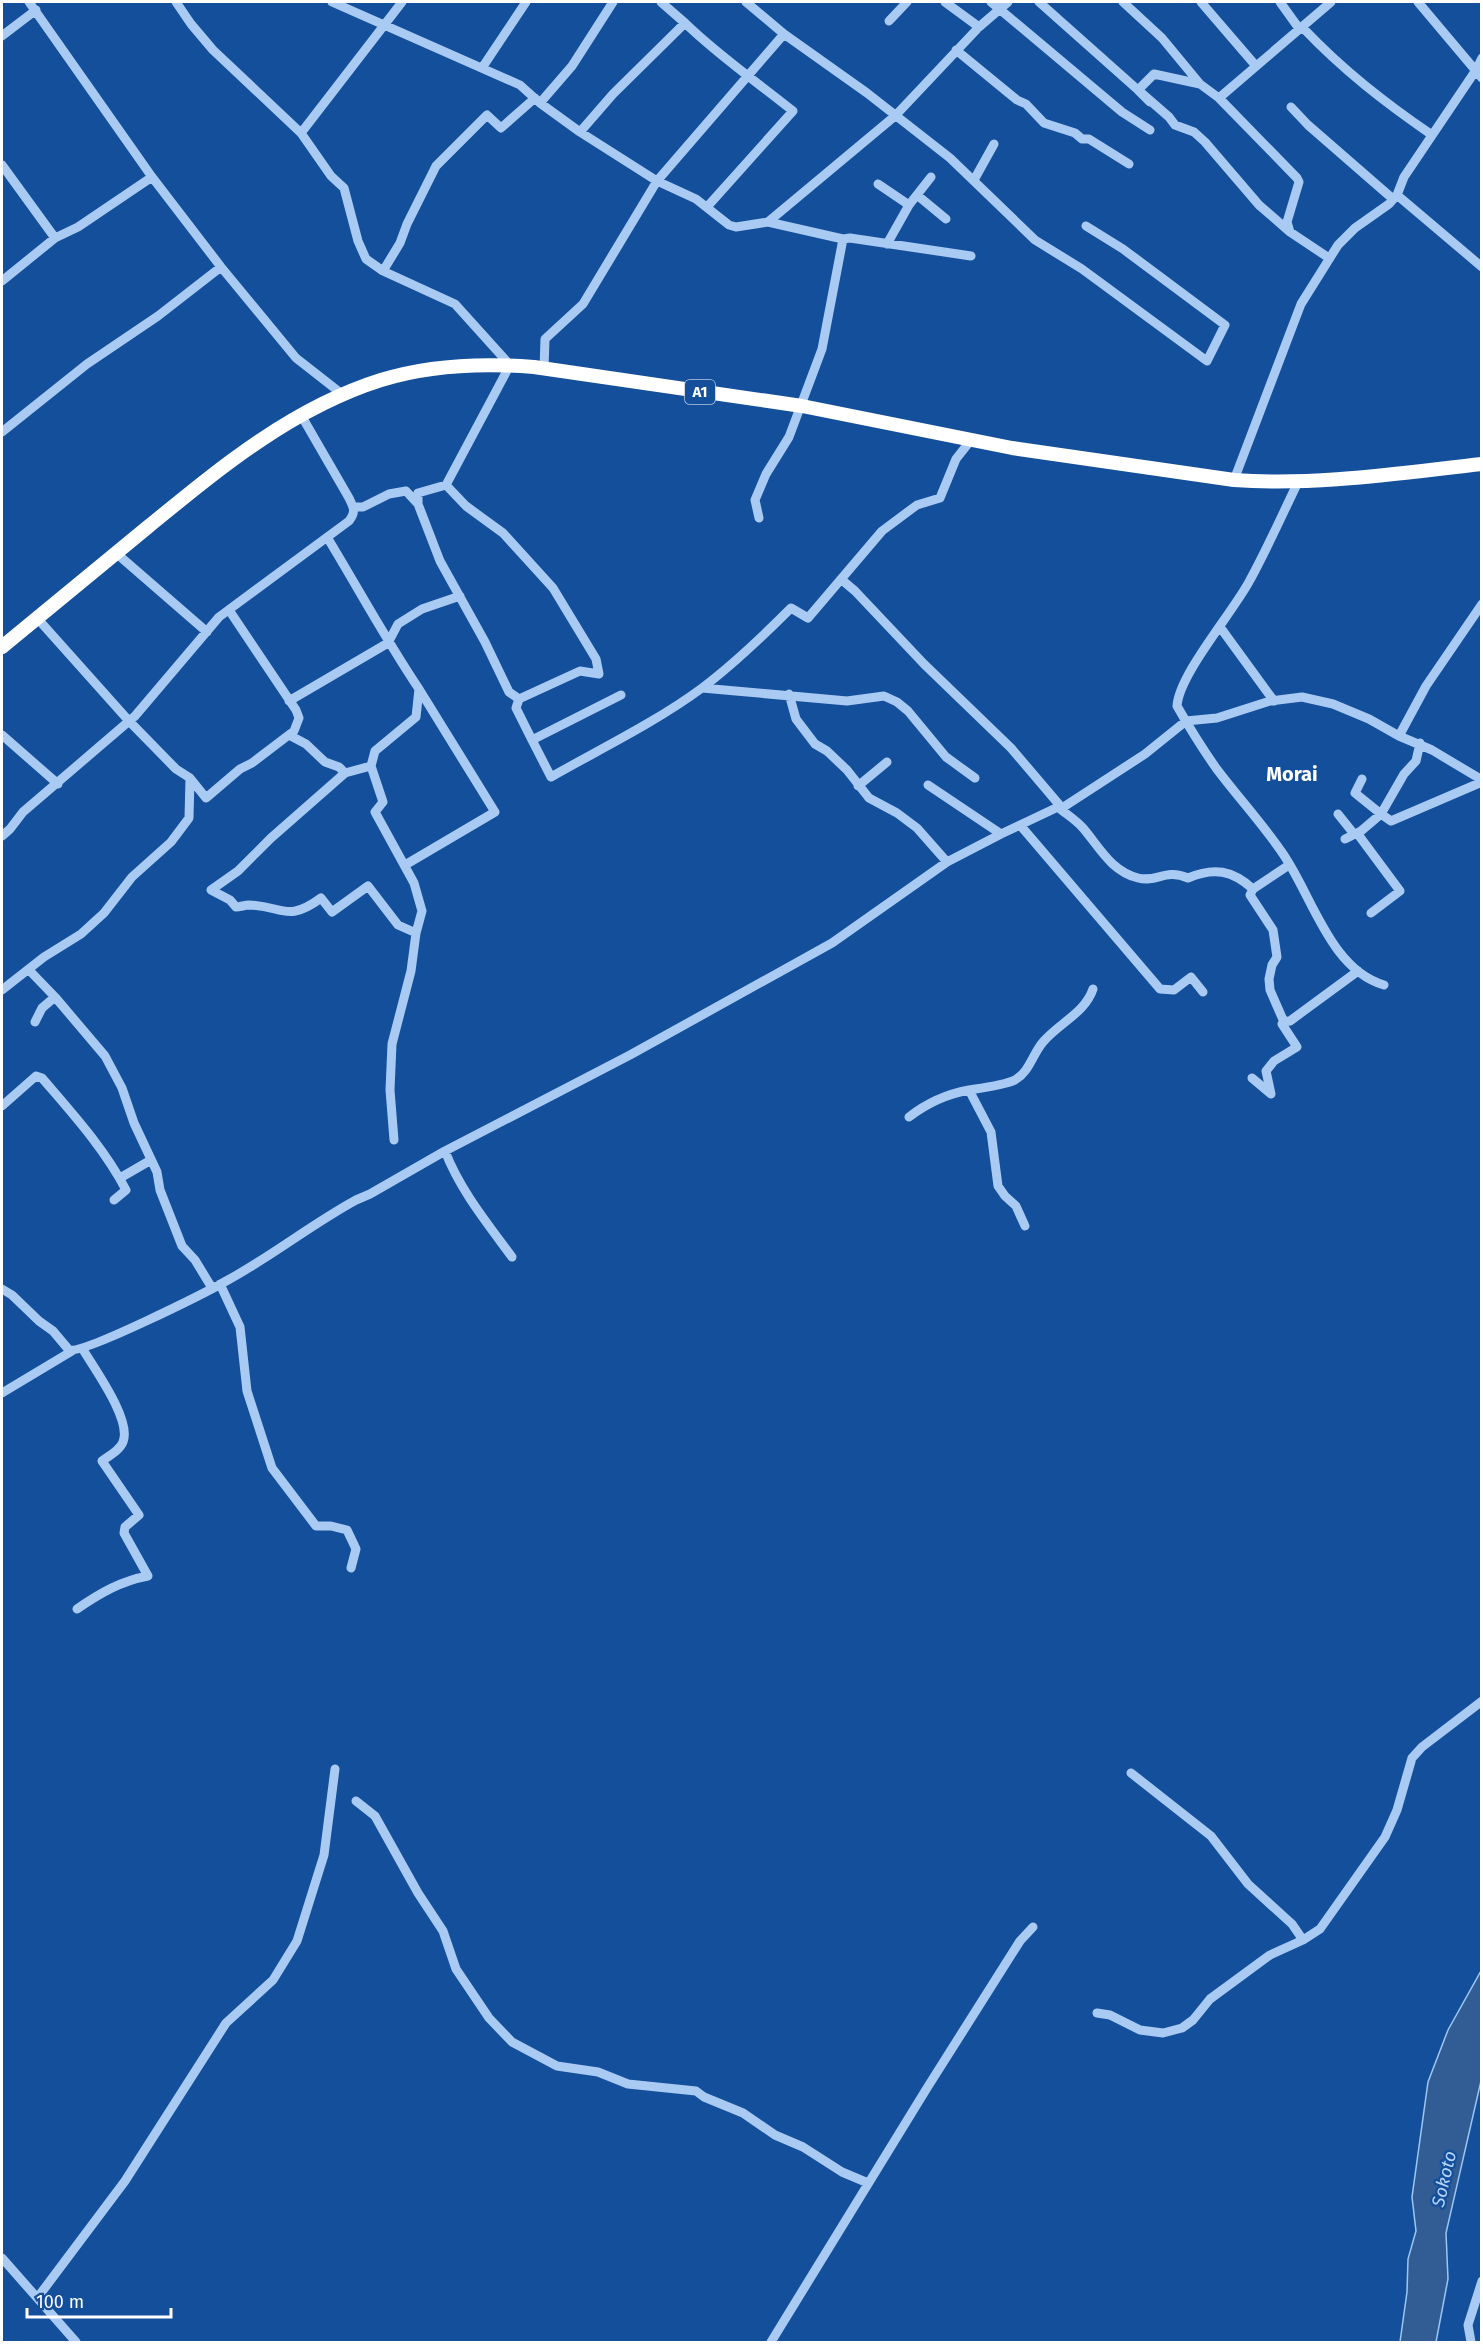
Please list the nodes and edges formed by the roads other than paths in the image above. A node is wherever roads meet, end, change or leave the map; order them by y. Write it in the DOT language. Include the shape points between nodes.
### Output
graph roads {
  1 [pos="29,2"];
  2 [pos="176,2"];
  3 [pos="332,2"];
  4 [pos="402,2"];
  5 [pos="526,2"];
  6 [pos="613,2"];
  7 [pos="746,2"];
  8 [pos="908,2"];
  9 [pos="945,2"];
  10 [pos="991,2"];
  11 [pos="1008,2"];
  12 [pos="1039,2"];
  13 [pos="1123,2"];
  14 [pos="1201,2"];
  15 [pos="1280,2"];
  16 [pos="1331,2"];
  17 [pos="1418,2"];
  18 [pos="667,4"];
  19 [pos="36,10"];
  20 [pos="1000,11"];
  21 [pos="889,21"];
  22 [pos="685,23"];
  23 [pos="385,25"];
  24 [pos="979,27"];
  25 [pos="1303,28"];
  26 [pos="784,34"];
  27 [pos="2,36"];
  28 [pos="956,51"];
  29 [pos="1482,58"];
  30 [pos="1256,66"];
  31 [pos="482,68"];
  32 [pos="1479,74"];
  33 [pos="748,75"];
  34 [pos="1200,84"];
  35 [pos="1138,90"];
  36 [pos="1219,98"];
  37 [pos="538,101"];
  38 [pos="1292,106"];
  39 [pos="895,116"];
  40 [pos="1150,130"];
  41 [pos="580,132"];
  42 [pos="301,133"];
  43 [pos="1432,135"];
  44 [pos="994,144"];
  45 [pos="1129,164"];
  46 [pos="2,165"];
  47 [pos="152,177"];
  48 [pos="931,177"];
  49 [pos="974,180"];
  50 [pos="657,181"];
  51 [pos="878,184"];
  52 [pos="917,195"];
  53 [pos="1395,197"];
  54 [pos="909,206"];
  55 [pos="707,207"];
  56 [pos="946,219"];
  57 [pos="768,222"];
  58 [pos="1086,226"];
  59 [pos="1290,232"];
  60 [pos="55,238"];
  61 [pos="843,239"];
  62 [pos="886,244"];
  63 [pos="971,256"];
  64 [pos="1329,258"];
  65 [pos="221,267"];
  66 [pos="1482,267"];
  67 [pos="383,271"];
  68 [pos="2,281"];
  69 [pos="510,365"];
  70 [pos="543,369"];
  71 [pos="342,394"];
  72 [pos="802,406"];
  73 [pos="301,415"];
  74 [pos="2,432"];
  75 [pos="971,440"];
  76 [pos="1482,464"];
  77 [pos="1234,480"];
  78 [pos="1299,480"];
  79 [pos="446,485"];
  80 [pos="418,504"];
  81 [pos="353,507"];
  82 [pos="759,518"];
  83 [pos="327,537"];
  84 [pos="116,553"];
  85 [pos="842,580"];
  86 [pos="460,596"];
  87 [pos="1482,604"];
  88 [pos="229,610"];
  89 [pos="37,618"];
  90 [pos="1220,627"];
  91 [pos="207,632"];
  92 [pos="388,643"];
  93 [pos="2,647"];
  94 [pos="702,688"];
  95 [pos="419,689"];
  96 [pos="789,694"];
  97 [pos="621,695"];
  98 [pos="519,699"];
  99 [pos="1274,700"];
  100 [pos="290,701"];
  101 [pos="1186,721"];
  102 [pos="129,722"];
  103 [pos="2,735"];
  104 [pos="289,735"];
  105 [pos="1399,736"];
  106 [pos="532,740"];
  107 [pos="1420,743"];
  108 [pos="886,762"];
  109 [pos="371,766"];
  110 [pos="345,773"];
  111 [pos="190,778"];
  112 [pos="975,778"];
  113 [pos="1362,779"];
  114 [pos="1482,781"];
  115 [pos="58,784"];
  116 [pos="928,785"];
  117 [pos="858,786"];
  118 [pos="1060,808"];
  119 [pos="1338,814"];
  120 [pos="1382,814"];
  121 [pos="1020,825"];
  122 [pos="1356,833"];
  123 [pos="1000,834"];
  124 [pos="2,836"];
  125 [pos="1345,839"];
  126 [pos="947,862"];
  127 [pos="1290,865"];
  128 [pos="405,866"];
  129 [pos="1253,889"];
  130 [pos="1371,913"];
  131 [pos="416,933"];
  132 [pos="29,970"];
  133 [pos="1358,971"];
  134 [pos="1384,985"];
  135 [pos="1093,989"];
  136 [pos="2,990"];
  137 [pos="1203,992"];
  138 [pos="55,997"];
  139 [pos="35,1022"];
  140 [pos="1284,1022"];
  141 [pos="1252,1078"];
  142 [pos="969,1090"];
  143 [pos="2,1106"];
  144 [pos="909,1117"];
  145 [pos="394,1140"];
  146 [pos="445,1150"];
  147 [pos="151,1160"];
  148 [pos="120,1178"];
  149 [pos="114,1200"];
  150 [pos="1025,1226"];
  151 [pos="512,1257"];
  152 [pos="216,1286"];
  153 [pos="2,1288"];
  154 [pos="82,1348"];
  155 [pos="72,1351"];
  156 [pos="2,1393"];
  157 [pos="351,1568"];
  158 [pos="78,1609"];
  159 [pos="1482,1701"];
  160 [pos="335,1769"];
  161 [pos="1131,1773"];
  162 [pos="356,1801"];
  163 [pos="1033,1927"];
  164 [pos="1302,1940"];
  165 [pos="1097,2013"];
  166 [pos="868,2182"];
  167 [pos="2,2258"];
  168 [pos="1482,2281"];
  169 [pos="38,2298"];
  170 [pos="76,2343"];
  171 [pos="771,2343"];
  172 [pos="1471,2343"];
  1 -- 19 [label="street"];
  2 -- 42 [label="street" via="213,50"];
  3 -- 23 [label="street"];
  4 -- 23 [label="street"];
  5 -- 31 [label="street"];
  6 -- 37 [label="street" via="572,66"];
  7 -- 26 [label="street"];
  8 -- 21 [label="street"];
  9 -- 24 [label="street"];
  10 -- 20 [label="street"];
  11 -- 20 [label="street"];
  12 -- 35 [label="street"];
  13 -- 34 [label="street" via="1162,38"];
  14 -- 30 [label="street"];
  15 -- 25 [label="street" via="1298,27"];
  16 -- 25 [label="street"];
  17 -- 32 [label="street"];
  18 -- 22 [label="street"];
  19 -- 27 [label="street"];
  19 -- 47 [label="street"];
  20 -- 24 [label="street"];
  20 -- 40 [label="street" via="1122,112"];
  22 -- 33 [label="street" via="712,50"];
  22 -- 41 [label="street"];
  23 -- 31 [label="street"];
  23 -- 42 [label="street"];
  24 -- 28 [label="street"];
  25 -- 30 [label="street"];
  25 -- 43 [label="street" via="1335,62"];
  26 -- 33 [label="street"];
  26 -- 39 [label="street"];
  28 -- 39 [label="street"];
  28 -- 45 [label="street" via="1026,104 1044,123 1089,139"];
  29 -- 32 [label="street"];
  30 -- 36 [label="street"];
  31 -- 37 [label="street" via="520,85"];
  32 -- 43 [label="street"];
  33 -- 50 [label="street"];
  33 -- 55 [label="street" via="793,111"];
  34 -- 35 [label="street" via="1154,74"];
  34 -- 36 [label="street"];
  35 -- 59 [label="street" via="1175,125 1194,132 1205,142 1259,205"];
  36 -- 59 [label="street" via="1297,178 1287,222"];
  37 -- 41 [label="street"];
  37 -- 67 [label="street" via="501,128 487,115 436,166"];
  38 -- 53 [label="street" via="1308,125"];
  39 -- 49 [label="street"];
  39 -- 57 [label="street"];
  41 -- 50 [label="street"];
  42 -- 67 [label="street" via="344,188 366,259"];
  43 -- 53 [label="street"];
  44 -- 49 [label="street"];
  46 -- 60 [label="street"];
  47 -- 60 [label="street"];
  47 -- 65 [label="street"];
  48 -- 52 [label="street"];
  49 -- 58 [label="street" via="1035,240 1082,269 1207,362 1225,325 1124,249"];
  50 -- 55 [label="street"];
  50 -- 70 [label="street" via="584,304 545,339"];
  51 -- 54 [label="street"];
  52 -- 54 [label="street"];
  52 -- 56 [label="street"];
  53 -- 64 [label="street" via="1349,233"];
  53 -- 66 [label="street"];
  54 -- 62 [label="street"];
  55 -- 57 [label="street" via="736,227"];
  57 -- 61 [label="street"];
  59 -- 64 [label="street"];
  60 -- 68 [label="street"];
  61 -- 62 [label="street"];
  61 -- 72 [label="street" via="822,349"];
  62 -- 63 [label="street"];
  64 -- 77 [label="street" via="1301,304"];
  65 -- 71 [label="street" via="296,358"];
  65 -- 74 [label="street" via="87,364"];
  67 -- 69 [label="street" via="455,304"];
  69 -- 70 [label="highway, A1"];
  69 -- 71 [label="highway, A1" via="416,372"];
  69 -- 79 [label="street"];
  70 -- 72 [label="highway, A1"];
  71 -- 73 [label="highway, A1"];
  72 -- 75 [label="highway, A1"];
  72 -- 82 [label="street" via="754,500"];
  73 -- 81 [label="street"];
  73 -- 84 [label="highway, A1" via="231,461"];
  75 -- 77 [label="highway, A1"];
  75 -- 85 [label="street" via="956,459 940,498 917,506 882,531"];
  76 -- 78 [label="highway, A1"];
  77 -- 78 [label="highway, A1"];
  78 -- 90 [label="street" via="1250,581"];
  79 -- 80 [label="street" via="418,493"];
  79 -- 98 [label="street" via="535,566 596,659 599,674 580,671"];
  80 -- 81 [label="street" via="406,491"];
  80 -- 86 [label="street" via="440,561"];
  81 -- 83 [label="street" via="349,521"];
  83 -- 88 [label="street"];
  83 -- 92 [label="street"];
  84 -- 89 [label="highway, A1"];
  84 -- 91 [label="street"];
  85 -- 94 [label="street" via="808,618 791,608"];
  85 -- 118 [label="street" via="1011,748"];
  86 -- 92 [label="street" via="422,609 398,624"];
  86 -- 98 [label="street" via="509,692"];
  87 -- 105 [label="street" via="1426,686"];
  88 -- 91 [label="street"];
  88 -- 100 [label="street"];
  89 -- 93 [label="highway, A1"];
  89 -- 102 [label="street"];
  90 -- 99 [label="street"];
  90 -- 101 [label="street" via="1178,698 1177,706"];
  91 -- 102 [label="street"];
  92 -- 95 [label="street"];
  92 -- 100 [label="street"];
  94 -- 96 [label="street"];
  94 -- 106 [label="street" via="551,777"];
  95 -- 109 [label="street" via="416,717 375,751"];
  95 -- 128 [label="street" via="495,812"];
  96 -- 112 [label="street" via="848,701 884,696 908,711 946,757"];
  96 -- 117 [label="street" via="796,718 815,744 827,751"];
  97 -- 106 [label="street"];
  98 -- 106 [label="street" via="516,708"];
  99 -- 101 [label="street" via="1217,718"];
  99 -- 105 [label="street" via="1302,697 1333,704"];
  100 -- 104 [label="street" via="299,718"];
  101 -- 118 [label="street" via="1144,754"];
  101 -- 127 [label="street"];
  102 -- 111 [label="street"];
  102 -- 115 [label="street"];
  103 -- 115 [label="street"];
  104 -- 110 [label="street"];
  104 -- 111 [label="street" via="206,798"];
  105 -- 107 [label="street"];
  107 -- 114 [label="street"];
  107 -- 120 [label="street" via="1416,761 1404,774"];
  108 -- 117 [label="street"];
  109 -- 110 [label="street"];
  109 -- 128 [label="street" via="383,802 375,812"];
  110 -- 131 [label="street" via="238,871 211,890 236,907 247,905 285,913 307,908 321,898 332,912 368,886 398,925"];
  111 -- 132 [label="street" via="189,818 171,842 132,877 104,913 81,934"];
  113 -- 120 [label="street" via="1354,793"];
  114 -- 120 [label="street" via="1390,821"];
  115 -- 124 [label="street" via="23,812"];
  116 -- 123 [label="street"];
  117 -- 126 [label="street" via="869,798 917,828"];
  118 -- 121 [label="street"];
  118 -- 129 [label="street" via="1082,827 1114,866 1129,876 1147,880 1165,874 1188,878 1227,872"];
  119 -- 122 [label="street"];
  120 -- 122 [label="street"];
  121 -- 123 [label="street"];
  121 -- 137 [label="street" via="1160,989 1174,990 1191,977"];
  122 -- 125 [label="street"];
  122 -- 130 [label="street" via="1400,891"];
  123 -- 126 [label="street"];
  126 -- 146 [label="street" via="832,943 630,1055"];
  127 -- 129 [label="street"];
  127 -- 133 [label="street" via="1328,933"];
  128 -- 131 [label="street" via="422,911"];
  129 -- 140 [label="street" via="1250,895 1273,930 1277,957 1269,979 1270,990"];
  131 -- 145 [label="street" via="411,971 392,1044"];
  132 -- 136 [label="street"];
  132 -- 138 [label="street"];
  133 -- 134 [label="street"];
  133 -- 140 [label="street"];
  135 -- 142 [label="street" via="1089,1001 1043,1042 1023,1073 1014,1080"];
  138 -- 139 [label="street" via="42,1008"];
  138 -- 147 [label="street" via="105,1056"];
  140 -- 141 [label="street" via="1284,1018 1282,1024 1297,1047 1274,1061 1266,1071 1271,1094"];
  142 -- 144 [label="street" via="938,1099"];
  142 -- 150 [label="street" via="992,1132 998,1186 1016,1206"];
  143 -- 148 [label="street" via="36,1076 42,1078"];
  146 -- 151 [label="street" via="453,1171 481,1216"];
  146 -- 152 [label="street" via="330,1214"];
  147 -- 148 [label="street"];
  147 -- 152 [label="street" via="182,1246"];
  148 -- 149 [label="street" via="126,1190"];
  152 -- 154 [label="street"];
  152 -- 157 [label="street" via="240,1327 246,1392 272,1468 316,1526 346,1530 356,1549"];
  153 -- 155 [label="street"];
  154 -- 155 [label="street"];
  154 -- 158 [label="street" via="123,1423 124,1440 102,1461 139,1515 125,1527 124,1533 148,1576 127,1580"];
  155 -- 156 [label="street"];
  159 -- 164 [label="street" via="1412,1758 1385,1837 1323,1925"];
  160 -- 169 [label="street" via="324,1855 297,1941 273,1980 225,2024 124,2181"];
  161 -- 164 [label="street" via="1211,1836 1248,1884 1292,1924"];
  162 -- 166 [label="street" via="375,1816 443,1930 456,1969 489,2018 512,2042 556,2066 598,2072 628,2084 696,2091 743,2113 842,2172"];
  163 -- 166 [label="street" via="1020,1941"];
  164 -- 165 [label="street" via="1270,1955 1210,1999 1182,2028 1163,2032 1140,2030"];
  166 -- 171 [label="street"];
  167 -- 169 [label="street"];
  168 -- 172 [label="street" via="1468,2325"];
  169 -- 170 [label="street"];
}
